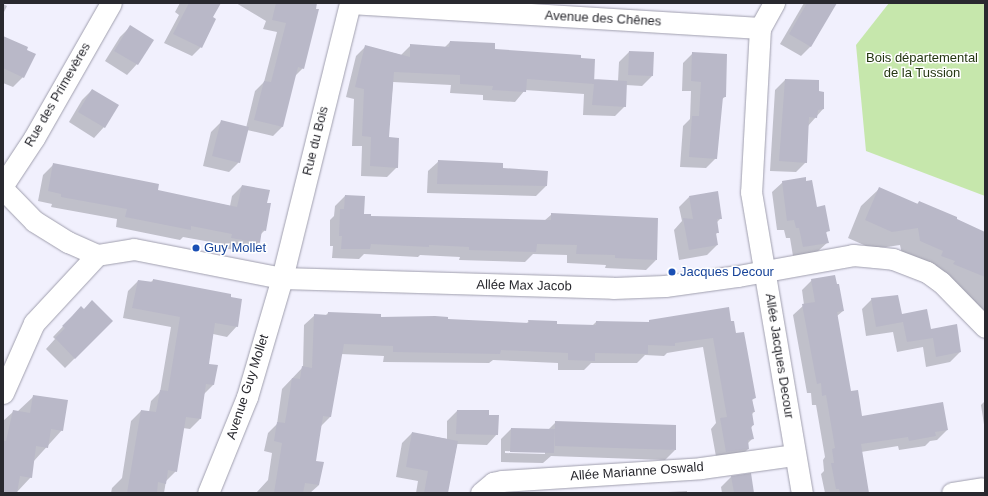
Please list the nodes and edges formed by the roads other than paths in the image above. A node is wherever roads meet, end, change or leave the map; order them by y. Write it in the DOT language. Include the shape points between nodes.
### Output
graph roads {
  1 [pos="112,3"];
  2 [pos="350,3"];
  3 [pos="774,3"];
  4 [pos="760,28"];
  5 [pos="3,185"];
  6 [pos="3,189"];
  7 [pos="97,256"];
  8 [pos="765,270"];
  9 [pos="282,278"];
  10 [pos="985,327"];
  11 [pos="3,393"];
  12 [pos="795,455"];
  13 [pos="982,488"];
  14 [pos="208,493"];
  15 [pos="481,493"];
  16 [pos="802,493"];
  17 [pos="952,493"];
  1 -- 5 [label="street, Rue des Primevères" via="34,138"];
  2 -- 4 [label="street, Avenue des Chênes"];
  2 -- 9 [label="street, Rue du Bois"];
  3 -- 4 [label="street"];
  4 -- 8 [label="street, Allée Jacques Decour" via="751,192"];
  6 -- 7 [label="street" via="34,221"];
  7 -- 9 [label="street, Allée Max Jacob" via="134,249"];
  7 -- 11 [label="street" via="34,323"];
  8 -- 9 [label="street, Allée Max Jacob" via="665,286 613,288"];
  8 -- 10 [label="street, Allée Max Jacob" via="853,255 893,259 927,272 941,282"];
  8 -- 12 [label="street, Allée Jacques Decour"];
  9 -- 14 [label="street, Avenue Guy Mollet" via="247,397"];
  12 -- 15 [label="street, Allée Marianne Oswald" via="701,468 502,481"];
  12 -- 16 [label="street, Allée Jacques Decour"];
  13 -- 17 [label="street"];
}
